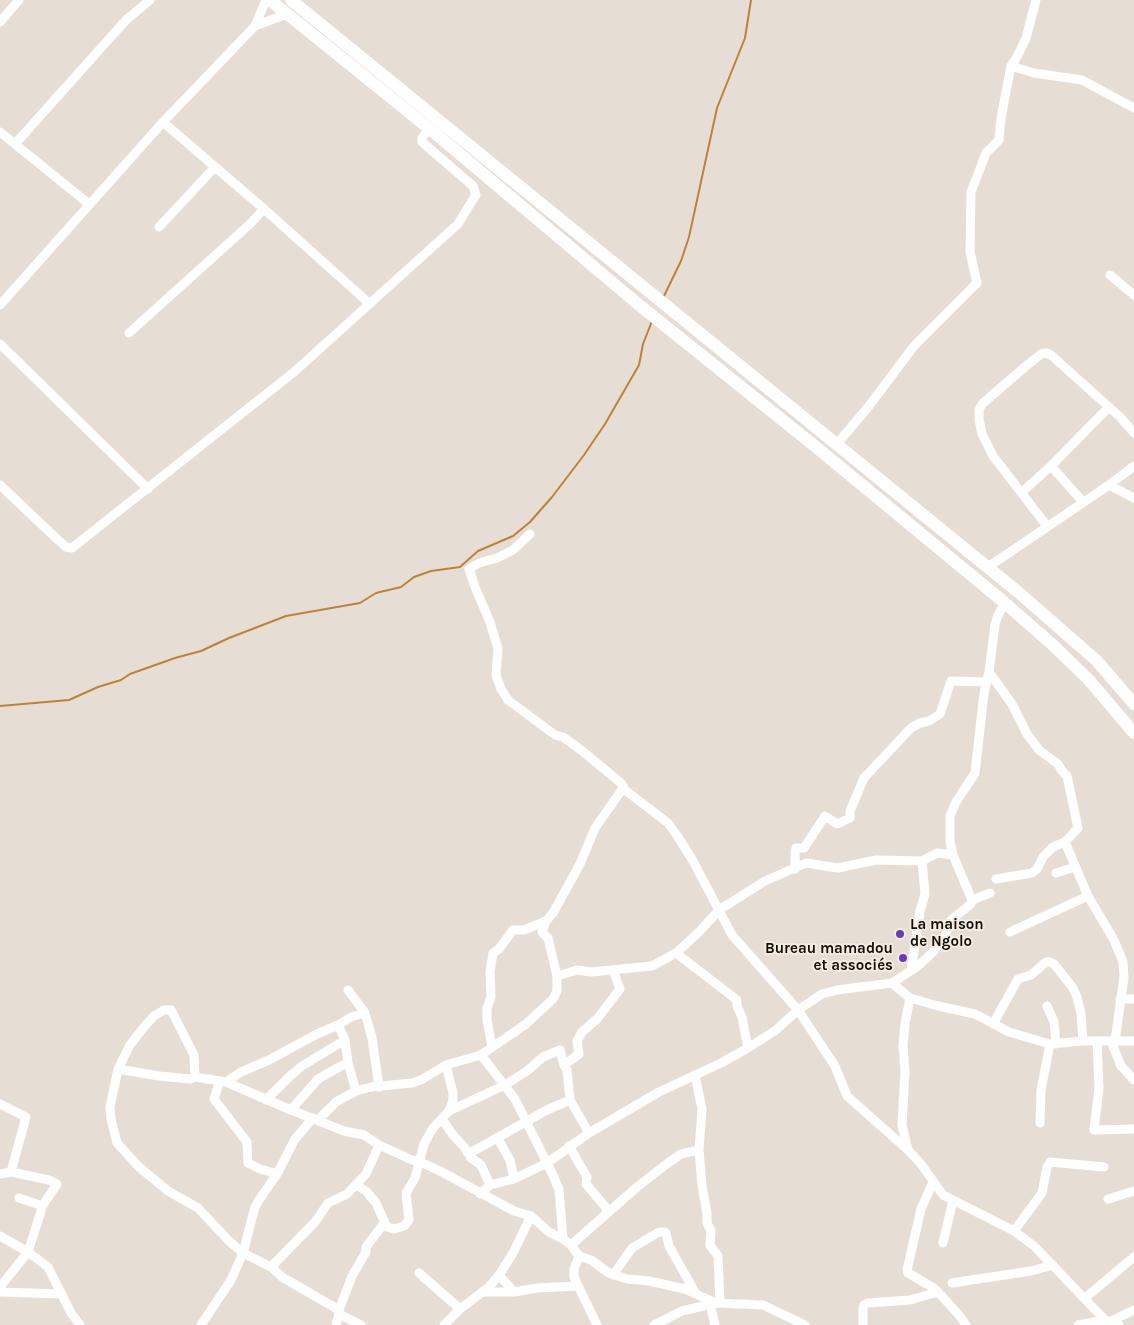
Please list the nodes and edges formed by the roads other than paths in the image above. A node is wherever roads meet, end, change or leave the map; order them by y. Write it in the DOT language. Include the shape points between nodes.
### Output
graph roads {
  1 [pos="19,0"];
  2 [pos="150,0"];
  3 [pos="266,0"];
  4 [pos="270,0"];
  5 [pos="291,0"];
  6 [pos="1036,0"];
  7 [pos="288,14"];
  8 [pos="0,22"];
  9 [pos="255,26"];
  10 [pos="1011,66"];
  11 [pos="1134,108"];
  12 [pos="163,122"];
  13 [pos="429,128"];
  14 [pos="0,132"];
  15 [pos="15,144"];
  16 [pos="214,167"];
  17 [pos="89,204"];
  18 [pos="264,209"];
  19 [pos="159,227"];
  20 [pos="1110,275"];
  21 [pos="1134,295"];
  22 [pos="370,304"];
  23 [pos="0,305"];
  24 [pos="128,333"];
  25 [pos="0,344"];
  26 [pos="1109,407"];
  27 [pos="1134,433"];
  28 [pos="837,444"];
  29 [pos="1051,466"];
  30 [pos="1134,466"];
  31 [pos="0,485"];
  32 [pos="1109,485"];
  33 [pos="148,489"];
  34 [pos="1022,492"];
  35 [pos="1134,498"];
  36 [pos="1083,502"];
  37 [pos="1047,526"];
  38 [pos="530,534"];
  39 [pos="988,567"];
  40 [pos="1005,603"];
  41 [pos="989,672"];
  42 [pos="986,682"];
  43 [pos="1134,704"];
  44 [pos="1134,733"];
  45 [pos="625,790"];
  46 [pos="1065,842"];
  47 [pos="953,855"];
  48 [pos="922,861"];
  49 [pos="1074,867"];
  50 [pos="794,869"];
  51 [pos="1056,873"];
  52 [pos="996,879"];
  53 [pos="990,893"];
  54 [pos="1088,896"];
  55 [pos="972,900"];
  56 [pos="719,910"];
  57 [pos="546,921"];
  58 [pos="1010,932"];
  59 [pos="676,952"];
  60 [pos="616,970"];
  61 [pos="911,971"];
  62 [pos="557,976"];
  63 [pos="892,984"];
  64 [pos="348,990"];
  65 [pos="910,998"];
  66 [pos="1120,999"];
  67 [pos="1134,999"];
  68 [pos="1047,1006"];
  69 [pos="798,1010"];
  70 [pos="365,1013"];
  71 [pos="993,1024"];
  72 [pos="338,1025"];
  73 [pos="345,1040"];
  74 [pos="1083,1041"];
  75 [pos="1097,1041"];
  76 [pos="1113,1041"];
  77 [pos="1134,1041"];
  78 [pos="1053,1044"];
  79 [pos="492,1047"];
  80 [pos="748,1048"];
  81 [pos="481,1055"];
  82 [pos="348,1063"];
  83 [pos="446,1065"];
  84 [pos="564,1065"];
  85 [pos="118,1069"];
  86 [pos="695,1075"];
  87 [pos="196,1077"];
  88 [pos="1134,1080"];
  89 [pos="223,1081"];
  90 [pos="505,1085"];
  91 [pos="379,1087"];
  92 [pos="356,1091"];
  93 [pos="266,1100"];
  94 [pos="570,1100"];
  95 [pos="0,1104"];
  96 [pos="291,1110"];
  97 [pos="450,1111"];
  98 [pos="315,1119"];
  99 [pos="442,1119"];
  100 [pos="527,1121"];
  101 [pos="1040,1124"];
  102 [pos="1134,1129"];
  103 [pos="589,1133"];
  104 [pos="498,1138"];
  105 [pos="379,1144"];
  106 [pos="569,1146"];
  107 [pos="699,1150"];
  108 [pos="908,1150"];
  109 [pos="470,1153"];
  110 [pos="418,1162"];
  111 [pos="546,1163"];
  112 [pos="1104,1167"];
  113 [pos="11,1172"];
  114 [pos="0,1174"];
  115 [pos="274,1178"];
  116 [pos="514,1179"];
  117 [pos="933,1182"];
  118 [pos="356,1185"];
  119 [pos="490,1185"];
  120 [pos="1134,1191"];
  121 [pos="480,1194"];
  122 [pos="19,1198"];
  123 [pos="1108,1199"];
  124 [pos="953,1200"];
  125 [pos="41,1208"];
  126 [pos="606,1213"];
  127 [pos="531,1216"];
  128 [pos="385,1222"];
  129 [pos="1014,1232"];
  130 [pos="0,1236"];
  131 [pos="564,1239"];
  132 [pos="943,1243"];
  133 [pos="571,1245"];
  134 [pos="28,1252"];
  135 [pos="243,1253"];
  136 [pos="579,1256"];
  137 [pos="1134,1257"];
  138 [pos="1053,1265"];
  139 [pos="271,1267"];
  140 [pos="419,1273"];
  141 [pos="499,1275"];
  142 [pos="614,1275"];
  143 [pos="952,1284"];
  144 [pos="577,1286"];
  145 [pos="0,1287"];
  146 [pos="0,1292"];
  147 [pos="482,1292"];
  148 [pos="514,1292"];
  149 [pos="938,1292"];
  150 [pos="62,1294"];
  151 [pos="696,1294"];
  152 [pos="1085,1298"];
  153 [pos="715,1303"];
  154 [pos="460,1308"];
  155 [pos="1134,1310"];
  156 [pos="339,1312"];
  157 [pos="674,1321"];
  158 [pos="1112,1322"];
  159 [pos="80,1325"];
  160 [pos="201,1325"];
  161 [pos="336,1325"];
  162 [pos="361,1325"];
  163 [pos="444,1325"];
  164 [pos="597,1325"];
  165 [pos="654,1325"];
  166 [pos="715,1325"];
  167 [pos="805,1325"];
  168 [pos="863,1325"];
  169 [pos="966,1325"];
  170 [pos="1081,1325"];
  1 -- 8 [label="street"];
  2 -- 15 [label="street" via="126,20"];
  3 -- 9 [label="street"];
  4 -- 7 [label="highway"];
  5 -- 28 [label="highway"];
  6 -- 10 [label="street" via="1026,38"];
  7 -- 9 [label="street"];
  7 -- 13 [label="highway"];
  9 -- 12 [label="street"];
  10 -- 11 [label="street" via="1082,80"];
  10 -- 28 [label="street" via="999,140 986,153 971,192 970,252 977,282 914,346"];
  12 -- 16 [label="street"];
  12 -- 17 [label="street"];
  13 -- 22 [label="street" via="422,142 473,186 476,195 458,224"];
  13 -- 40 [label="highway" via="638,304"];
  14 -- 15 [label="street"];
  15 -- 17 [label="street"];
  16 -- 18 [label="street"];
  16 -- 19 [label="street"];
  17 -- 23 [label="street"];
  18 -- 22 [label="street"];
  18 -- 24 [label="street"];
  20 -- 21 [label="street"];
  22 -- 33 [label="street" via="294,372"];
  25 -- 33 [label="street"];
  26 -- 27 [label="street"];
  26 -- 29 [label="street"];
  26 -- 34 [label="street" via="1046,353 1040,354 982,404 979,410 982,434 993,456"];
  28 -- 39 [label="highway"];
  29 -- 34 [label="street"];
  29 -- 36 [label="street"];
  30 -- 32 [label="street"];
  31 -- 33 [label="street" via="66,547 72,548"];
  32 -- 35 [label="street"];
  32 -- 36 [label="street"];
  34 -- 37 [label="street"];
  36 -- 37 [label="street"];
  37 -- 39 [label="street"];
  38 -- 45 [label="street" via="513,550 468,569 498,649 496,675 501,689 508,700 581,750"];
  39 -- 43 [label="highway" via="1096,660"];
  40 -- 41 [label="street" via="995,625"];
  40 -- 44 [label="highway" via="1089,680"];
  41 -- 42 [label="street"];
  41 -- 46 [label="street" via="1012,704 1027,734 1067,776 1078,828"];
  42 -- 47 [label="street" via="975,774 950,816"];
  42 -- 50 [label="street" via="951,681 940,714 911,728 864,778 850,818 837,824 825,816 804,848 796,848"];
  45 -- 56 [label="street" via="671,827"];
  45 -- 57 [label="street" via="621,791 596,828 580,864"];
  46 -- 49 [label="street"];
  46 -- 52 [label="street" via="1053,847 1032,873"];
  47 -- 48 [label="street" via="937,852"];
  47 -- 55 [label="street"];
  48 -- 50 [label="street" via="876,860 838,868 806,862"];
  48 -- 61 [label="street" via="925,894"];
  49 -- 51 [label="street"];
  49 -- 54 [label="street"];
  50 -- 56 [label="street" via="765,881"];
  53 -- 55 [label="street"];
  54 -- 58 [label="street"];
  54 -- 66 [label="street" via="1123,962"];
  55 -- 61 [label="street" via="972,904 959,912 933,952"];
  56 -- 59 [label="street"];
  56 -- 69 [label="street" via="732,935"];
  57 -- 62 [label="street" via="542,932 548,938"];
  57 -- 79 [label="street" via="524,930 513,930 493,953 491,997 487,1008"];
  59 -- 60 [label="street" via="652,966"];
  59 -- 80 [label="street" via="737,1000"];
  60 -- 62 [label="street" via="577,970"];
  60 -- 84 [label="street" via="620,989 597,1019 582,1032 577,1041 580,1052"];
  61 -- 63 [label="street"];
  62 -- 79 [label="street" via="553,999 526,1024"];
  63 -- 65 [label="street"];
  63 -- 69 [label="street" via="822,994"];
  64 -- 70 [label="street"];
  65 -- 71 [label="street" via="975,1014"];
  65 -- 108 [label="street" via="903,1046 902,1113"];
  66 -- 67 [label="street"];
  66 -- 76 [label="street"];
  68 -- 78 [label="street" via="1054,1022"];
  69 -- 80 [label="street" via="776,1030"];
  69 -- 108 [label="street" via="835,1066 847,1096"];
  70 -- 72 [label="street"];
  70 -- 91 [label="street"];
  71 -- 74 [label="street" via="1018,979 1031,975 1050,962 1078,997"];
  71 -- 78 [label="street" via="1009,1032"];
  72 -- 73 [label="street"];
  72 -- 89 [label="street"];
  73 -- 82 [label="street"];
  73 -- 93 [label="street" via="302,1066"];
  74 -- 75 [label="street"];
  74 -- 78 [label="street"];
  75 -- 76 [label="street"];
  75 -- 102 [label="street" via="1099,1088 1094,1130"];
  76 -- 77 [label="street"];
  76 -- 88 [label="street" via="1121,1066"];
  78 -- 101 [label="street" via="1042,1090"];
  79 -- 81 [label="street"];
  80 -- 86 [label="street"];
  81 -- 83 [label="street"];
  81 -- 90 [label="street"];
  82 -- 92 [label="street"];
  82 -- 96 [label="street" via="318,1079"];
  83 -- 91 [label="street" via="412,1084"];
  83 -- 97 [label="street" via="453,1101"];
  84 -- 90 [label="street" via="560,1050"];
  84 -- 94 [label="street"];
  85 -- 87 [label="street" via="158,1076"];
  85 -- 87 [label="street" via="144,1026 168,1009 194,1054"];
  85 -- 135 [label="street" via="110,1107 117,1142 144,1172 198,1208"];
  86 -- 103 [label="street"];
  86 -- 107 [label="street" via="702,1109"];
  87 -- 89 [label="street"];
  89 -- 93 [label="street"];
  89 -- 115 [label="street" via="214,1100 247,1142 248,1163 274,1173"];
  90 -- 97 [label="street"];
  90 -- 100 [label="street"];
  91 -- 92 [label="street"];
  92 -- 98 [label="street"];
  93 -- 96 [label="street"];
  94 -- 100 [label="street"];
  94 -- 103 [label="street"];
  95 -- 113 [label="street" via="26,1117"];
  96 -- 98 [label="street"];
  97 -- 99 [label="street"];
  98 -- 105 [label="street" via="364,1135"];
  98 -- 115 [label="street" via="295,1140"];
  99 -- 109 [label="street"];
  99 -- 110 [label="street" via="430,1134"];
  100 -- 104 [label="street"];
  100 -- 111 [label="street"];
  103 -- 106 [label="street"];
  104 -- 109 [label="street"];
  104 -- 116 [label="street" via="510,1160"];
  105 -- 110 [label="street"];
  105 -- 118 [label="street" via="368,1171"];
  106 -- 111 [label="street"];
  106 -- 126 [label="street" via="587,1177 586,1184 608,1210"];
  107 -- 126 [label="street" via="672,1160"];
  107 -- 153 [label="street" via="710,1245 718,1256"];
  108 -- 117 [label="street"];
  109 -- 119 [label="street" via="470,1157 481,1165"];
  110 -- 121 [label="street"];
  110 -- 128 [label="street" via="415,1178 406,1193 408,1221 404,1226 394,1228 387,1227"];
  111 -- 116 [label="street"];
  111 -- 131 [label="street" via="559,1190"];
  112 -- 129 [label="street" via="1050,1162 1042,1193"];
  113 -- 114 [label="street"];
  113 -- 125 [label="street" via="56,1184"];
  115 -- 135 [label="street" via="255,1207"];
  116 -- 119 [label="street"];
  117 -- 124 [label="street" via="943,1195"];
  117 -- 149 [label="street" via="921,1209 907,1270"];
  118 -- 128 [label="street" via="376,1202"];
  118 -- 139 [label="street" via="343,1198 328,1203 315,1222"];
  119 -- 121 [label="street"];
  120 -- 123 [label="street"];
  121 -- 127 [label="street"];
  122 -- 125 [label="street"];
  124 -- 129 [label="street"];
  124 -- 132 [label="street"];
  125 -- 134 [label="street"];
  126 -- 133 [label="street"];
  127 -- 131 [label="street" via="549,1232"];
  127 -- 141 [label="street"];
  128 -- 156 [label="street" via="366,1247"];
  129 -- 138 [label="street"];
  130 -- 134 [label="street"];
  131 -- 133 [label="street"];
  133 -- 136 [label="street"];
  134 -- 145 [label="street"];
  134 -- 150 [label="street" via="48,1267"];
  135 -- 139 [label="street"];
  135 -- 160 [label="street"];
  136 -- 142 [label="street"];
  136 -- 144 [label="street" via="574,1269"];
  137 -- 152 [label="street"];
  138 -- 143 [label="street"];
  138 -- 152 [label="street"];
  139 -- 156 [label="street"];
  140 -- 154 [label="street"];
  141 -- 147 [label="street"];
  141 -- 148 [label="street"];
  142 -- 151 [label="street"];
  142 -- 151 [label="street" via="632,1248 664,1232"];
  144 -- 148 [label="street"];
  144 -- 164 [label="street"];
  146 -- 150 [label="street"];
  147 -- 148 [label="street"];
  147 -- 154 [label="street"];
  149 -- 168 [label="street" via="910,1300 868,1303 863,1309"];
  149 -- 169 [label="street"];
  150 -- 159 [label="street"];
  151 -- 153 [label="street"];
  152 -- 158 [label="street"];
  153 -- 157 [label="street" via="682,1311"];
  153 -- 166 [label="street"];
  153 -- 167 [label="street" via="763,1305"];
  154 -- 163 [label="street"];
  155 -- 158 [label="street"];
  156 -- 161 [label="street"];
  156 -- 162 [label="street"];
  157 -- 165 [label="street"];
  158 -- 170 [label="street"];
}
